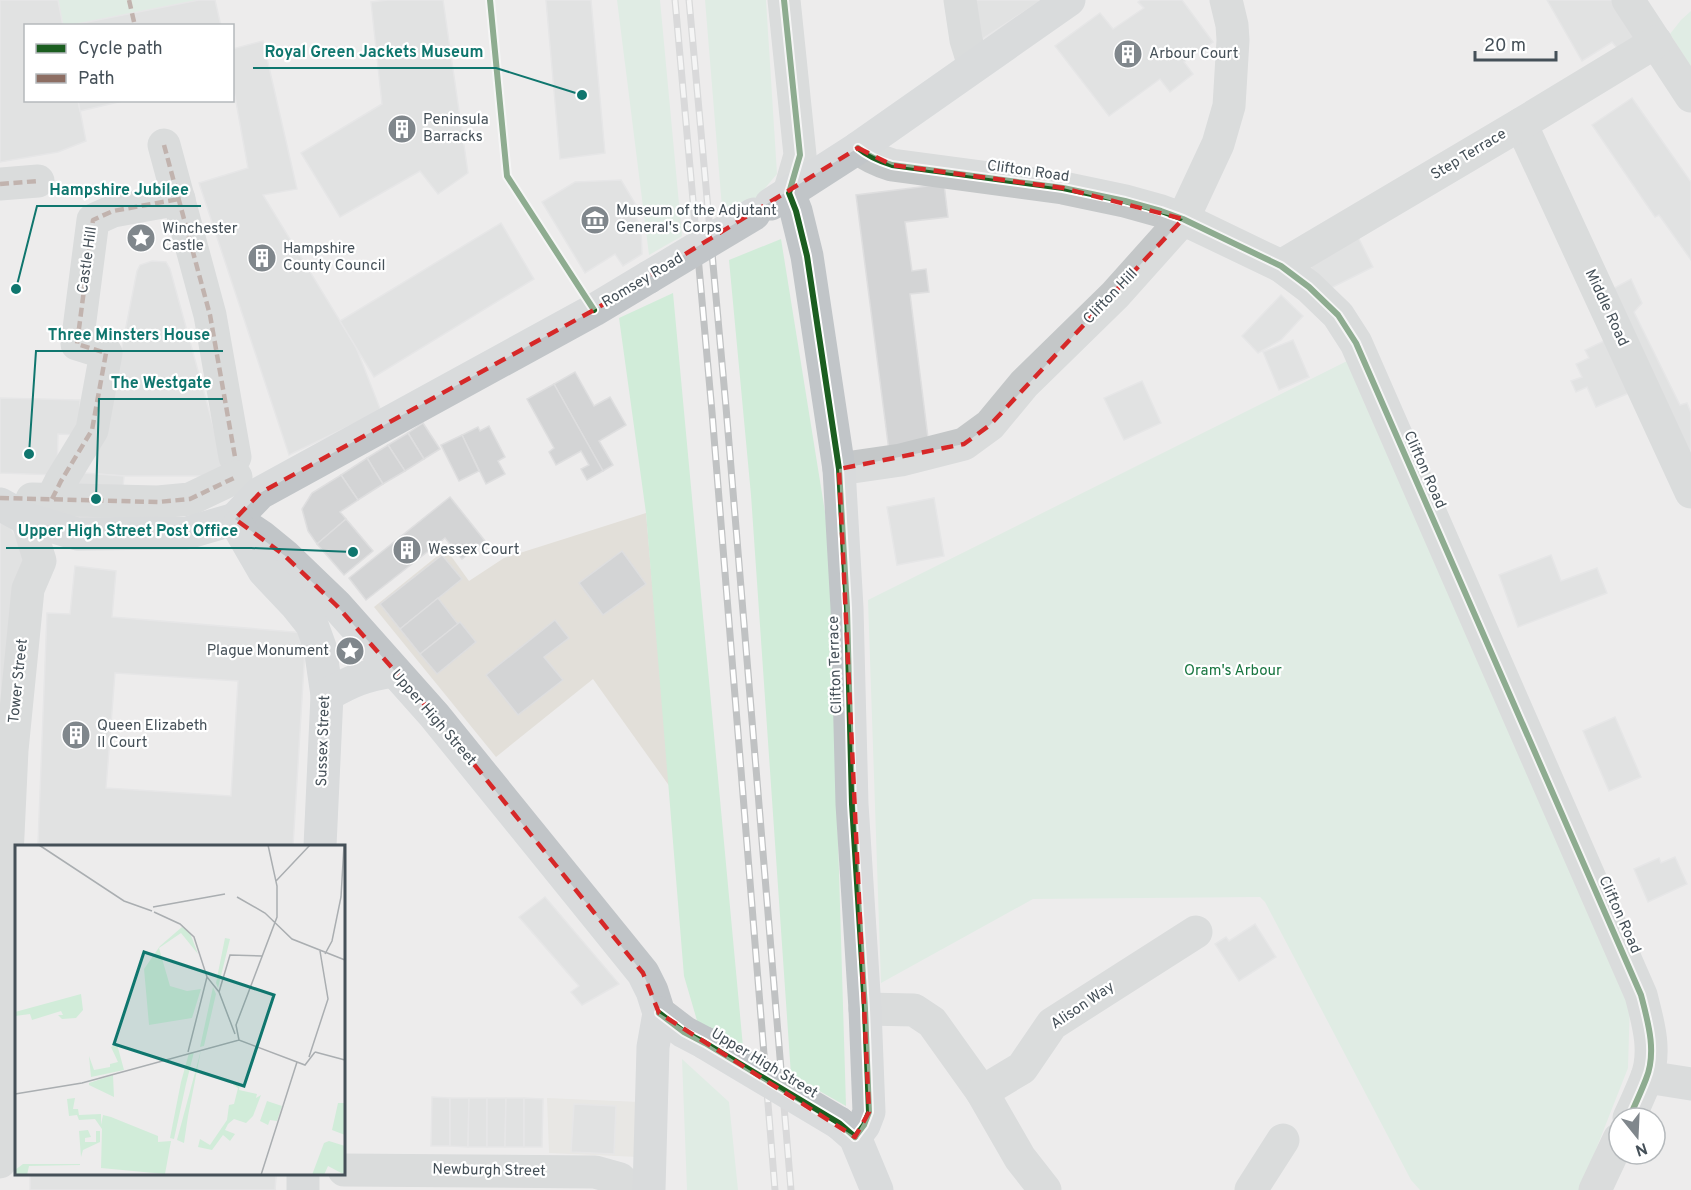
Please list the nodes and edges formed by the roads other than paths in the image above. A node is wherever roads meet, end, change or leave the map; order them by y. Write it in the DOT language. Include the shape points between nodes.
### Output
graph roads {
  1 [pos="784,0"];
  2 [pos="960,0"];
  3 [pos="1069,0"];
  4 [pos="1226,0"];
  5 [pos="1628,0"];
  6 [pos="1656,42"];
  7 [pos="974,66"];
  8 [pos="1691,96"];
  9 [pos="1521,124"];
  10 [pos="164,145"];
  11 [pos="858,148"];
  12 [pos="38,181"];
  13 [pos="0,184"];
  14 [pos="789,193"];
  15 [pos="180,199"];
  16 [pos="1183,219"];
  17 [pos="1281,266"];
  18 [pos="839,469"];
  19 [pos="1691,492"];
  20 [pos="0,498"];
  21 [pos="26,507"];
  22 [pos="235,519"];
  23 [pos="77,534"];
  24 [pos="40,561"];
  25 [pos="393,671"];
  26 [pos="327,695"];
  27 [pos="4,819"];
  28 [pos="320,845"];
  29 [pos="1197,932"];
  30 [pos="865,1009"];
  31 [pos="659,1013"];
  32 [pos="1647,1077"];
  33 [pos="1691,1084"];
  34 [pos="982,1092"];
  35 [pos="1634,1106"];
  36 [pos="847,1130"];
  37 [pos="1283,1140"];
  38 [pos="0,1162"];
  39 [pos="1607,1164"];
  40 [pos="345,1170"];
  41 [pos="629,1190"];
  42 [pos="649,1190"];
  43 [pos="877,1190"];
  44 [pos="1045,1190"];
  45 [pos="1252,1190"];
  46 [pos="1595,1190"];
  1 -- 14 [label="street" via="800,155"];
  2 -- 7 [label="street"];
  3 -- 7 [label="main road, Romsey Road"];
  4 -- 16 [label="street, Clifton Hill" via="1233,40 1229,106 1218,144"];
  5 -- 6 [label="street"];
  6 -- 8 [label="street"];
  6 -- 9 [label="street, Step Terrace"];
  7 -- 11 [label="main road, Romsey Road"];
  9 -- 17 [label="street, Step Terrace"];
  9 -- 19 [label="street, Middle Road"];
  10 -- 15 [label="street"];
  11 -- 14 [label="main road, Romsey Road"];
  11 -- 16 [label="street, Clifton Road" via="892,165 1063,188"];
  12 -- 13 [label="street"];
  14 -- 18 [label="main road, Clifton Terrace" via="805,245"];
  14 -- 22 [label="main road, Romsey Road, bridge" via="594,310 260,493"];
  15 -- 21 [label="street, Castle Hill" via="113,211 93,220 77,344 106,353 92,430 61,481"];
  15 -- 21 [label="street" via="210,315 236,467 190,499"];
  16 -- 17 [label="street, Clifton Road"];
  16 -- 18 [label="street, Clifton Hill" via="1115,295 1024,384 990,425 964,444 901,460"];
  17 -- 32 [label="street, Clifton Road" via="1338,315 1356,343 1641,996 1650,1031"];
  18 -- 30 [label="main road, Clifton Terrace" via="852,804"];
  20 -- 21 [label="street"];
  21 -- 23 [label="main road"];
  21 -- 24 [label="street"];
  22 -- 23 [label="main road" via="187,533"];
  22 -- 25 [label="main road, Upper High Street" via="284,555 337,606"];
  22 -- 26 [label="main road, Sussex Street" via="264,571 312,625 321,647"];
  23 -- 24 [label="street"];
  24 -- 27 [label="street, Tower Street" via="28,589"];
  25 -- 26 [label="main road" via="350,681"];
  25 -- 31 [label="main road, Upper High Street" via="434,715 643,973"];
  26 -- 28 [label="main road, Sussex Street"];
  27 -- 38 [label="street, Tower Street" via="8,866"];
  29 -- 34 [label="street, Alison Way" via="1052,1024 1022,1068"];
  30 -- 34 [label="street" via="914,1010 932,1022"];
  30 -- 36 [label="main road, Clifton Terrace" via="869,1112 864,1125"];
  31 -- 36 [label="main road, Upper High Street, bridge"];
  31 -- 42 [label="main road" via="653,1047"];
  32 -- 33 [label="street"];
  32 -- 35 [label="street, Clifton Road"];
  34 -- 44 [label="street" via="1020,1158"];
  36 -- 43 [label="main road"];
  37 -- 45 [label="street"];
  39 -- 46 [label="street"];
  40 -- 41 [label="street, Newburgh Street" via="595,1172 620,1179"];
}
